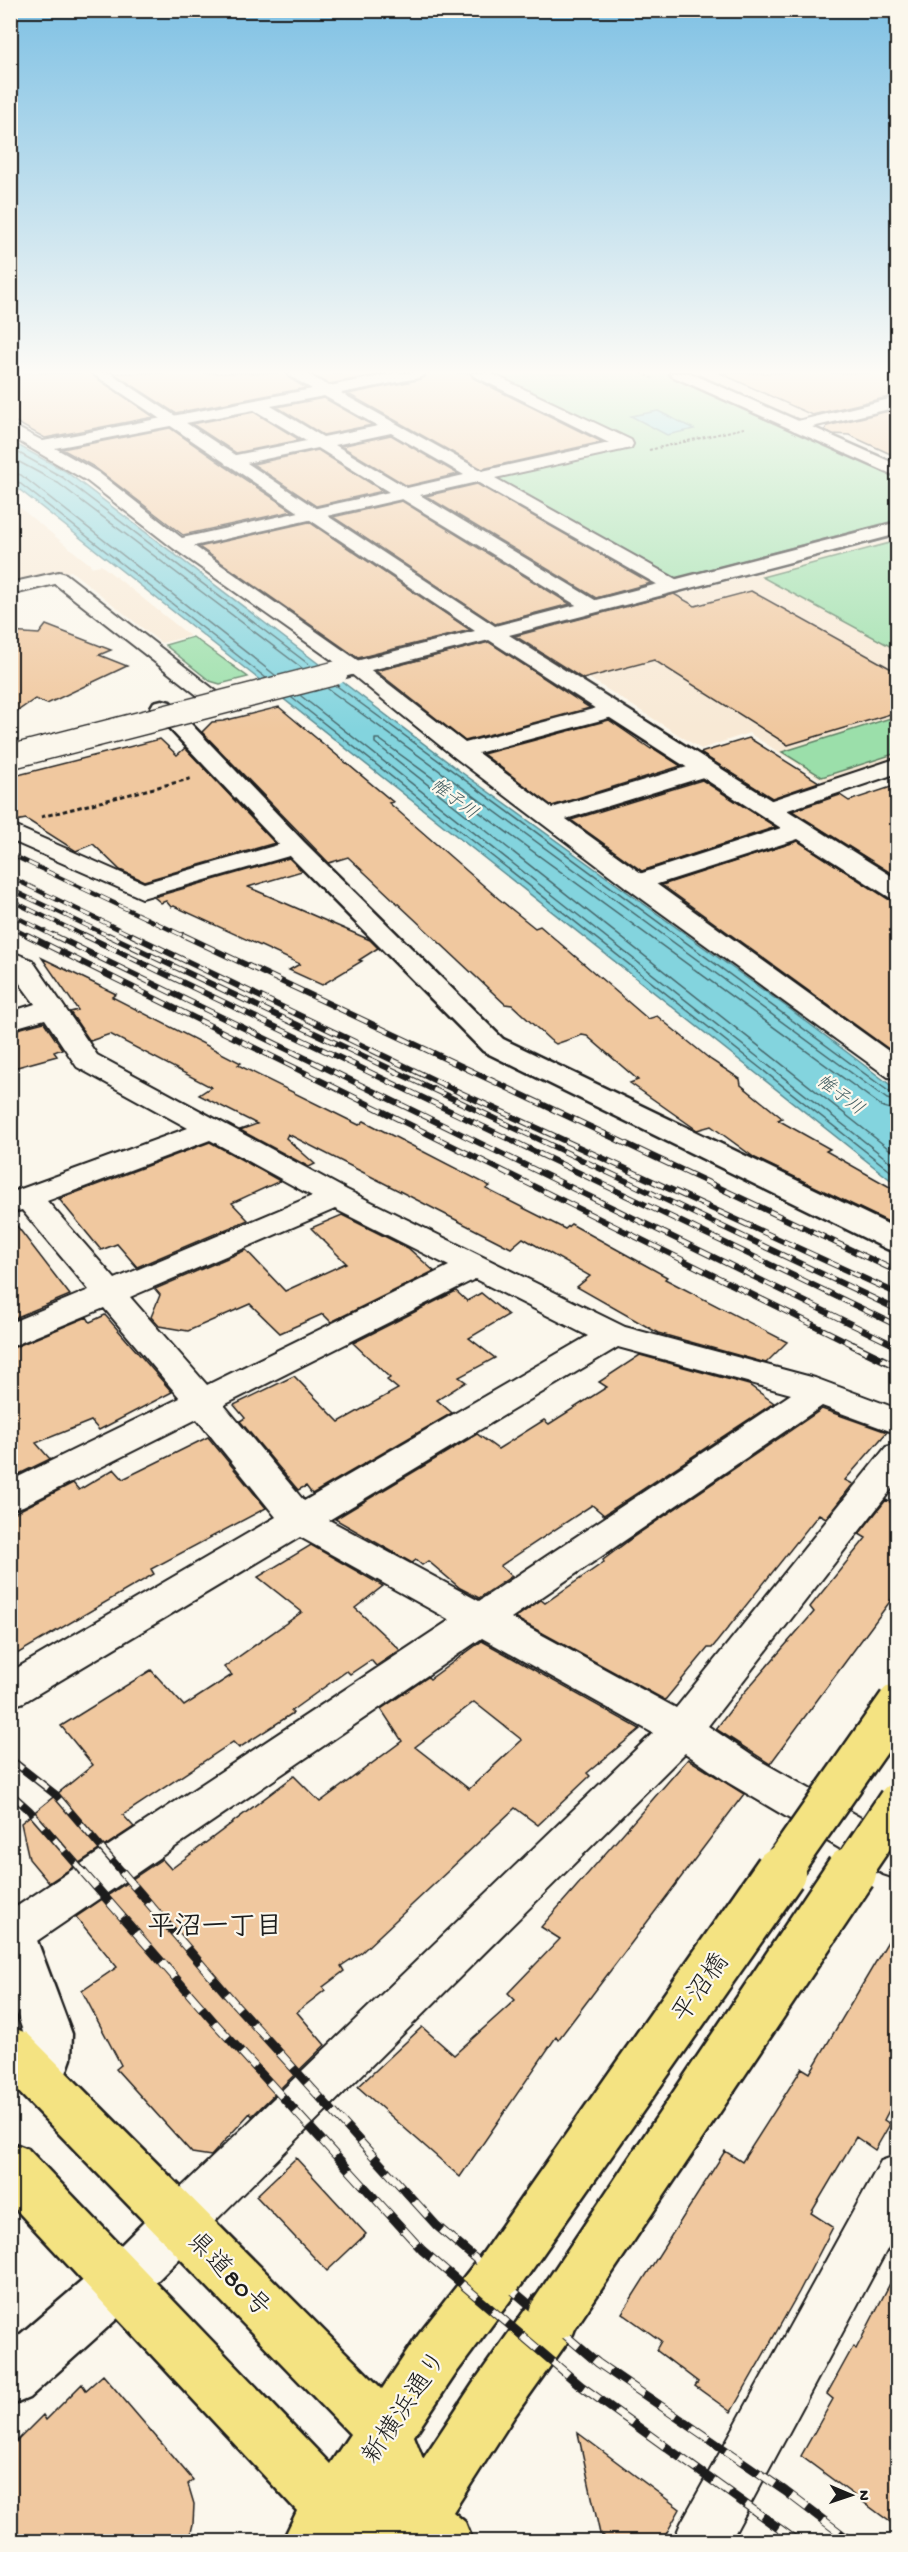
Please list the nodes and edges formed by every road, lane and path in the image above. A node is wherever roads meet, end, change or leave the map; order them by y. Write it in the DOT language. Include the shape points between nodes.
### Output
graph roads {
  1 [pos="112,492"];
  2 [pos="280,492"];
  3 [pos="402,492"];
  4 [pos="413,492"];
  5 [pos="507,492"];
  6 [pos="405,494"];
  7 [pos="313,514"];
  8 [pos="897,528"];
  9 [pos="179,544"];
  10 [pos="674,586"];
  11 [pos="10,590"];
  12 [pos="593,607"];
  13 [pos="492,633"];
  14 [pos="344,671"];
  15 [pos="209,695"];
  16 [pos="612,710"];
  17 [pos="170,715"];
  18 [pos="461,752"];
  19 [pos="10,753"];
  20 [pos="10,760"];
  21 [pos="897,765"];
  22 [pos="705,769"];
  23 [pos="223,771"];
  24 [pos="768,809"];
  25 [pos="547,817"];
  26 [pos="33,819"];
  27 [pos="10,831"];
  28 [pos="801,831"];
  29 [pos="295,847"];
  30 [pos="636,883"];
  31 [pos="897,892"];
  32 [pos="10,959"];
  33 [pos="51,1008"];
  34 [pos="10,1021"];
  35 [pos="897,1071"];
  36 [pos="210,1130"];
  37 [pos="336,1197"];
  38 [pos="19,1201"];
  39 [pos="897,1242"];
  40 [pos="475,1266"];
  41 [pos="108,1294"];
  42 [pos="614,1335"];
  43 [pos="10,1336"];
  44 [pos="819,1392"];
  45 [pos="202,1402"];
  46 [pos="897,1422"];
  47 [pos="897,1456"];
  48 [pos="10,1497"];
  49 [pos="299,1520"];
  50 [pos="479,1621"];
  51 [pos="10,1691"];
  52 [pos="897,1703"];
  53 [pos="682,1730"];
  54 [pos="897,1802"];
  55 [pos="897,1861"];
  56 [pos="12,1929"];
  57 [pos="26,2065"];
  58 [pos="10,2166"];
  59 [pos="897,2178"];
  60 [pos="180,2222"];
  61 [pos="500,2272"];
  62 [pos="120,2282"];
  63 [pos="10,2379"];
  64 [pos="386,2431"];
  65 [pos="321,2525"];
  66 [pos="421,2534"];
  67 [pos="700,2541"];
  1 -- 9 [label="street"];
  2 -- 7 [label="street"];
  3 -- 6 [label="street"];
  4 -- 6 [label="street"];
  5 -- 10 [label="street"];
  6 -- 7 [label="street"];
  6 -- 12 [label="street"];
  7 -- 9 [label="street"];
  7 -- 13 [label="street"];
  8 -- 10 [label="street"];
  9 -- 14 [label="street"];
  10 -- 12 [label="street"];
  11 -- 15 [label="street" via="59,578"];
  12 -- 13 [label="street"];
  13 -- 14 [label="street"];
  13 -- 16 [label="street"];
  14 -- 15 [label="street" via="253,684"];
  14 -- 17 [label="street" via="271,699"];
  14 -- 18 [label="street"];
  14 -- 20 [label="street, bridge"];
  15 -- 17 [label="street"];
  16 -- 18 [label="street"];
  16 -- 22 [label="street"];
  17 -- 19 [label="street" via="139,713 117,726"];
  17 -- 20 [label="street" via="153,730 125,732"];
  17 -- 23 [label="street"];
  18 -- 25 [label="street"];
  21 -- 24 [label="street"];
  22 -- 24 [label="street"];
  22 -- 25 [label="street"];
  23 -- 26 [label="path"];
  23 -- 29 [label="street"];
  24 -- 28 [label="street"];
  25 -- 30 [label="street"];
  27 -- 29 [label="street" via="142,891"];
  28 -- 30 [label="street"];
  28 -- 31 [label="street"];
  29 -- 39 [label="street" via="493,1045"];
  30 -- 35 [label="street"];
  32 -- 33 [label="street" via="23,966"];
  33 -- 34 [label="street"];
  33 -- 36 [label="street" via="87,1061"];
  36 -- 37 [label="street"];
  36 -- 38 [label="street"];
  37 -- 40 [label="street"];
  37 -- 41 [label="street"];
  38 -- 41 [label="street"];
  40 -- 42 [label="street"];
  40 -- 45 [label="street"];
  41 -- 43 [label="street"];
  41 -- 45 [label="street"];
  42 -- 44 [label="street"];
  42 -- 49 [label="street"];
  44 -- 46 [label="street"];
  44 -- 50 [label="street"];
  45 -- 48 [label="street"];
  45 -- 49 [label="street"];
  47 -- 53 [label="street"];
  49 -- 50 [label="street"];
  49 -- 51 [label="street"];
  50 -- 53 [label="street"];
  50 -- 56 [label="street"];
  52 -- 61 [label="main road, 平沼橋, bridge"];
  53 -- 55 [label="street" via="742,1771"];
  53 -- 60 [label="street"];
  54 -- 66 [label="main road, bridge" via="495,2398"];
  56 -- 57 [label="street" via="48,2034 47,2059"];
  57 -- 60 [label="main road, 県道80号"];
  58 -- 62 [label="main road"];
  59 -- 67 [label="street"];
  60 -- 62 [label="street"];
  60 -- 64 [label="main road, 県道80号"];
  61 -- 64 [label="main road, 新横浜通り" via="438,2353"];
  62 -- 63 [label="street"];
  62 -- 65 [label="main road"];
  64 -- 65 [label="main road, 新横浜通り"];
  64 -- 66 [label="main road, 県道80号"];
  65 -- 66 [label="main road"];
}
